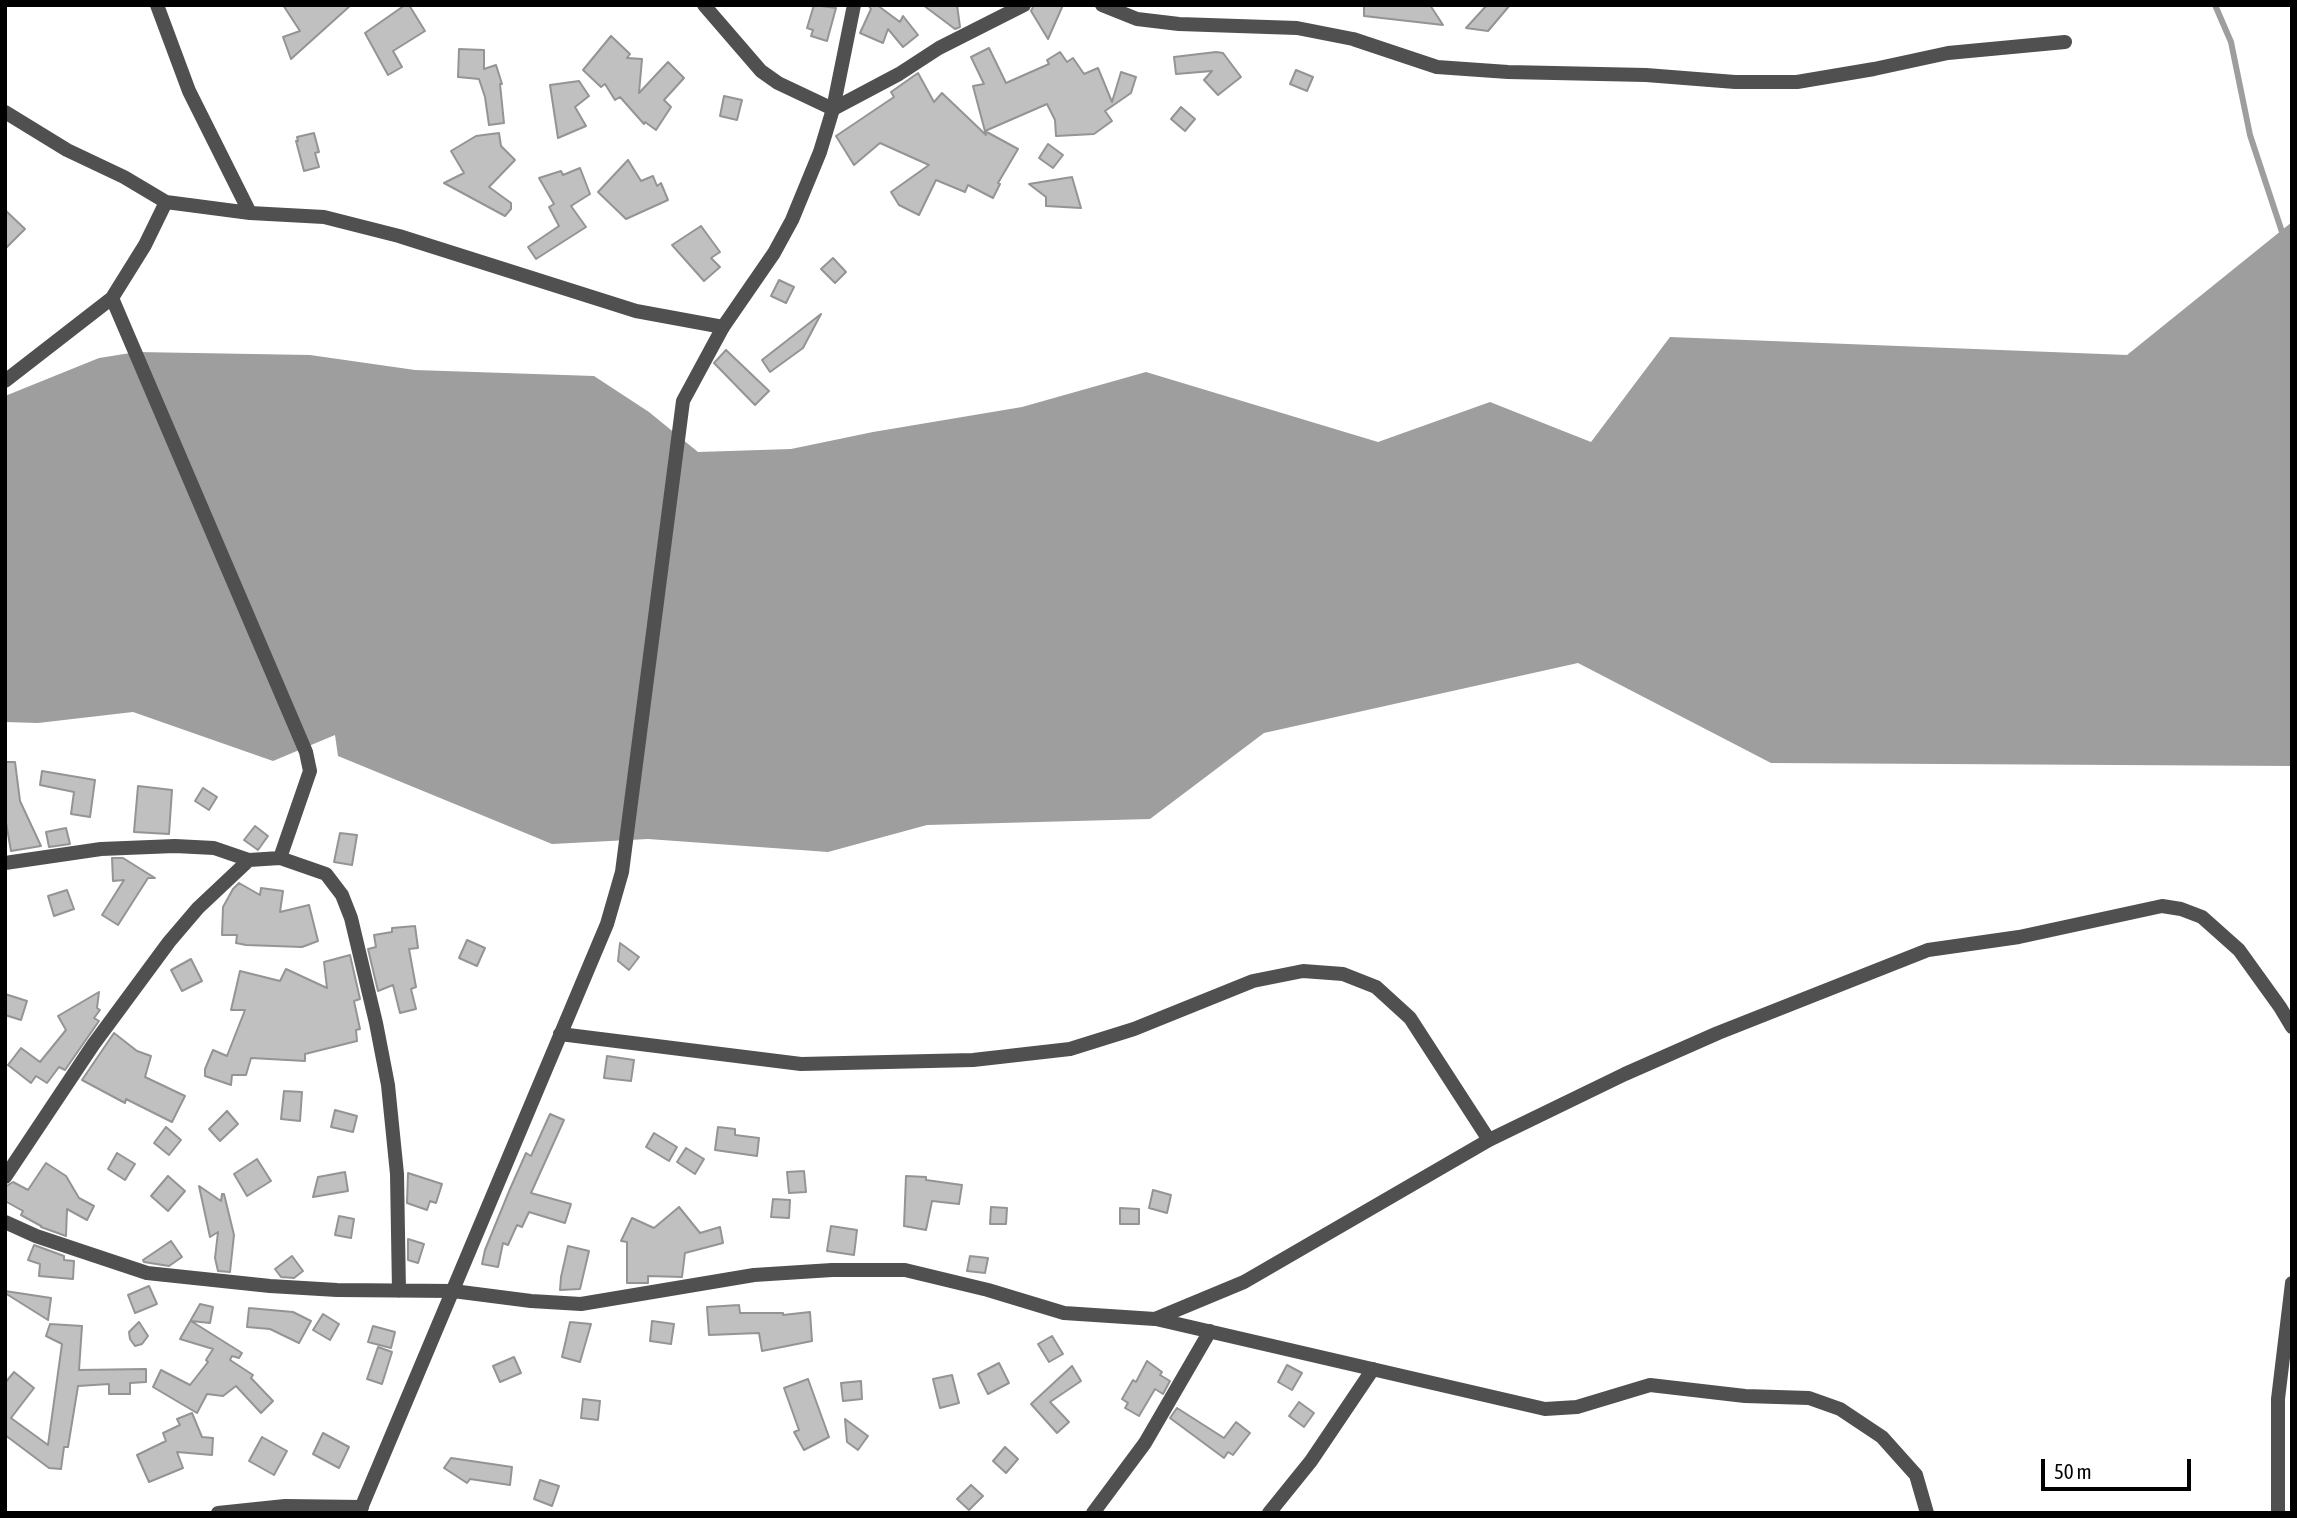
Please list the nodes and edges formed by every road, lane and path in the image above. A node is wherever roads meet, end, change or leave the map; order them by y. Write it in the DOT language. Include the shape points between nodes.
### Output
graph roads {
  1 [pos="157,5"];
  2 [pos="704,5"];
  3 [pos="854,5"];
  4 [pos="1024,5"];
  5 [pos="1102,5"];
  6 [pos="2065,42"];
  7 [pos="833,109"];
  8 [pos="5,112"];
  9 [pos="166,202"];
  10 [pos="250,213"];
  11 [pos="112,298"];
  12 [pos="723,327"];
  13 [pos="5,381"];
  14 [pos="280,858"];
  15 [pos="249,860"];
  16 [pos="5,863"];
  17 [pos="2292,1027"];
  18 [pos="560,1034"];
  19 [pos="1489,1140"];
  20 [pos="5,1177"];
  21 [pos="5,1222"];
  22 [pos="2292,1283"];
  23 [pos="399,1291"];
  24 [pos="453,1291"];
  25 [pos="1155,1318"];
  26 [pos="1210,1331"];
  27 [pos="1373,1369"];
  28 [pos="360,1510"];
  29 [pos="218,1513"];
  30 [pos="1093,1513"];
  31 [pos="1269,1513"];
  32 [pos="1927,1513"];
  33 [pos="2278,1513"];
  1 -- 10 [label="street" via="189,92"];
  2 -- 7 [label="street" via="761,71"];
  3 -- 7 [label="street"];
  4 -- 7 [label="street"];
  5 -- 6 [label="street" via="1137,19 1179,24 1297,28 1353,39 1437,66 1735,82 1797,82 1948,53"];
  7 -- 12 [label="street" via="792,220"];
  8 -- 9 [label="street"];
  9 -- 10 [label="street"];
  9 -- 11 [label="street"];
  10 -- 12 [label="street" via="324,217 636,310"];
  11 -- 13 [label="street"];
  11 -- 14 [label="street" via="306,752 310,771"];
  12 -- 18 [label="street" via="683,401 622,873 607,925"];
  14 -- 15 [label="street"];
  14 -- 23 [label="street" via="326,874 342,895 351,918 389,1098 397,1174"];
  15 -- 16 [label="street" via="214,848 176,846 101,849"];
  15 -- 20 [label="street" via="169,942"];
  17 -- 19 [label="street" via="2239,950 2202,917 2162,906 2019,937 1928,950 1718,1033"];
  18 -- 19 [label="street" via="801,1064 973,1060 1070,1049 1134,1029 1253,981 1303,971 1343,974 1376,987 1410,1018"];
  18 -- 24 [label="street"];
  19 -- 25 [label="street" via="1244,1282"];
  21 -- 23 [label="street" via="147,1273 270,1286"];
  22 -- 33 [label="street" via="2278,1399"];
  23 -- 24 [label="street"];
  24 -- 25 [label="street" via="581,1304 754,1275 905,1270 1064,1313"];
  24 -- 28 [label="street"];
  25 -- 26 [label="street"];
  26 -- 27 [label="street"];
  26 -- 30 [label="street" via="1145,1443"];
  27 -- 31 [label="street" via="1311,1461"];
  27 -- 32 [label="street" via="1545,1409 1577,1407 1650,1385 1809,1398 1840,1409 1882,1437 1916,1475"];
  28 -- 29 [label="street" via="285,1506"];
}
